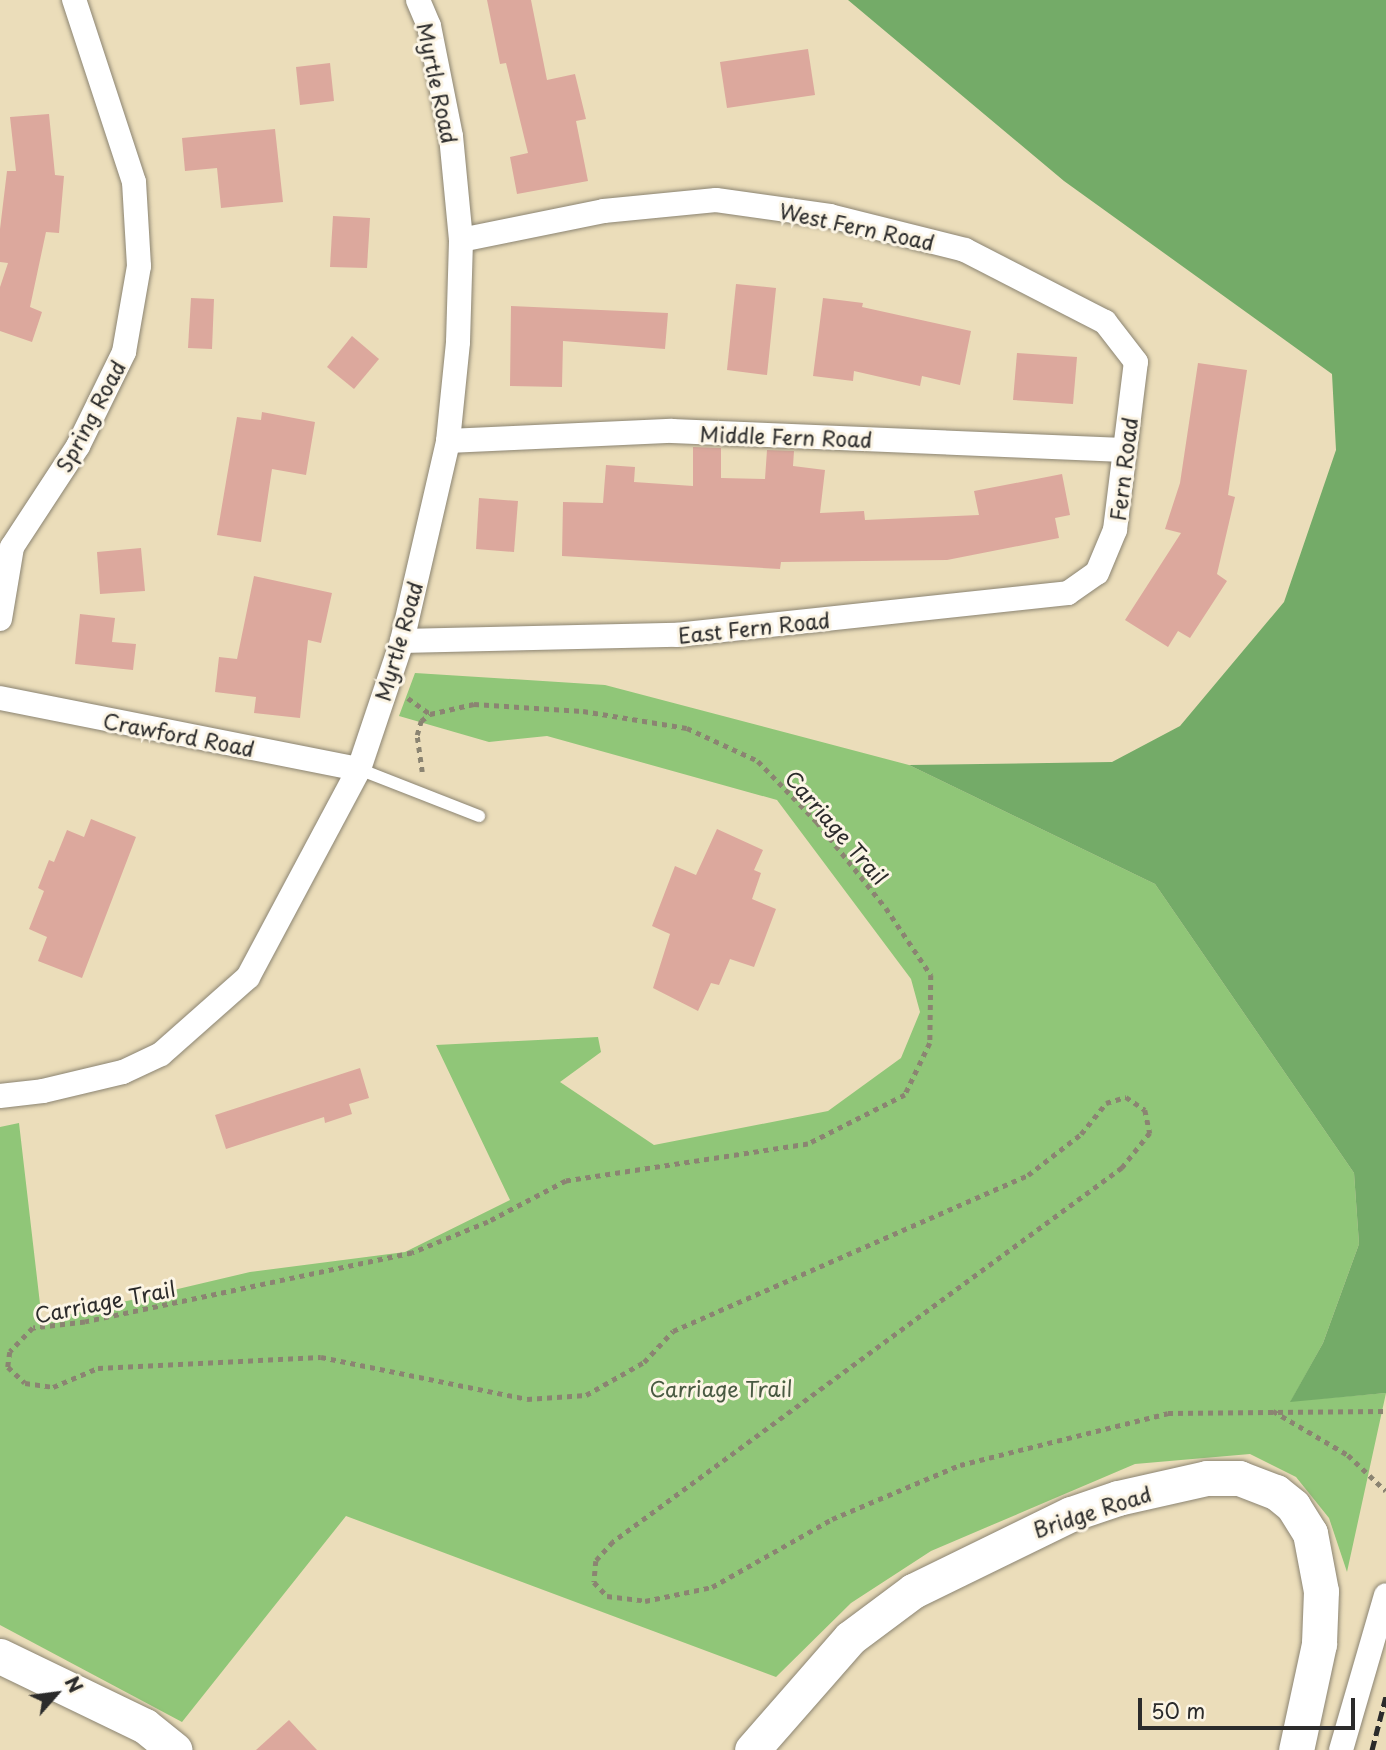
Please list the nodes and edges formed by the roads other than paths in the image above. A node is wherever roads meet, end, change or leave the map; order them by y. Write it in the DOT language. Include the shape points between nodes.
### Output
graph roads {
  1 [pos="74,0"];
  2 [pos="418,0"];
  3 [pos="461,240"];
  4 [pos="1136,362"];
  5 [pos="448,441"];
  6 [pos="1124,450"];
  7 [pos="1097,573"];
  8 [pos="0,619"];
  9 [pos="402,641"];
  10 [pos="0,698"];
  11 [pos="359,769"];
  12 [pos="479,816"];
  13 [pos="0,1096"];
  14 [pos="1386,1595"];
  15 [pos="0,1656"];
  16 [pos="175,1750"];
  17 [pos="752,1750"];
  18 [pos="1296,1750"];
  19 [pos="1341,1750"];
  1 -- 8 [label="street, Spring Road" via="134,182 139,266 124,352 78,446 12,547"];
  2 -- 3 [label="street, Myrtle Road" via="429,26 451,136"];
  3 -- 4 [label="street, West Fern Road" via="604,211 716,200 830,216 965,250 1105,322"];
  3 -- 5 [label="street, Myrtle Road" via="458,342"];
  4 -- 6 [label="street, Fern Road"];
  5 -- 6 [label="street, Middle Fern Road" via="671,431"];
  5 -- 9 [label="street, Myrtle Road"];
  6 -- 7 [label="street, Fern Road" via="1115,530"];
  7 -- 9 [label="street, East Fern Road" via="1068,593 676,635"];
  9 -- 11 [label="street, Myrtle Road"];
  10 -- 11 [label="street, Crawford Road"];
  11 -- 12 [label="lane"];
  11 -- 13 [label="street, Myrtle Road" via="248,977 161,1054 123,1072 44,1091"];
  14 -- 19 [label="street"];
  15 -- 16 [label="street" via="145,1726"];
  17 -- 18 [label="street, Bridge Road" via="850,1638 913,1591 1071,1514 1118,1497 1239,1478 1276,1492 1293,1506 1310,1533 1318,1558 1319,1644"];
}
